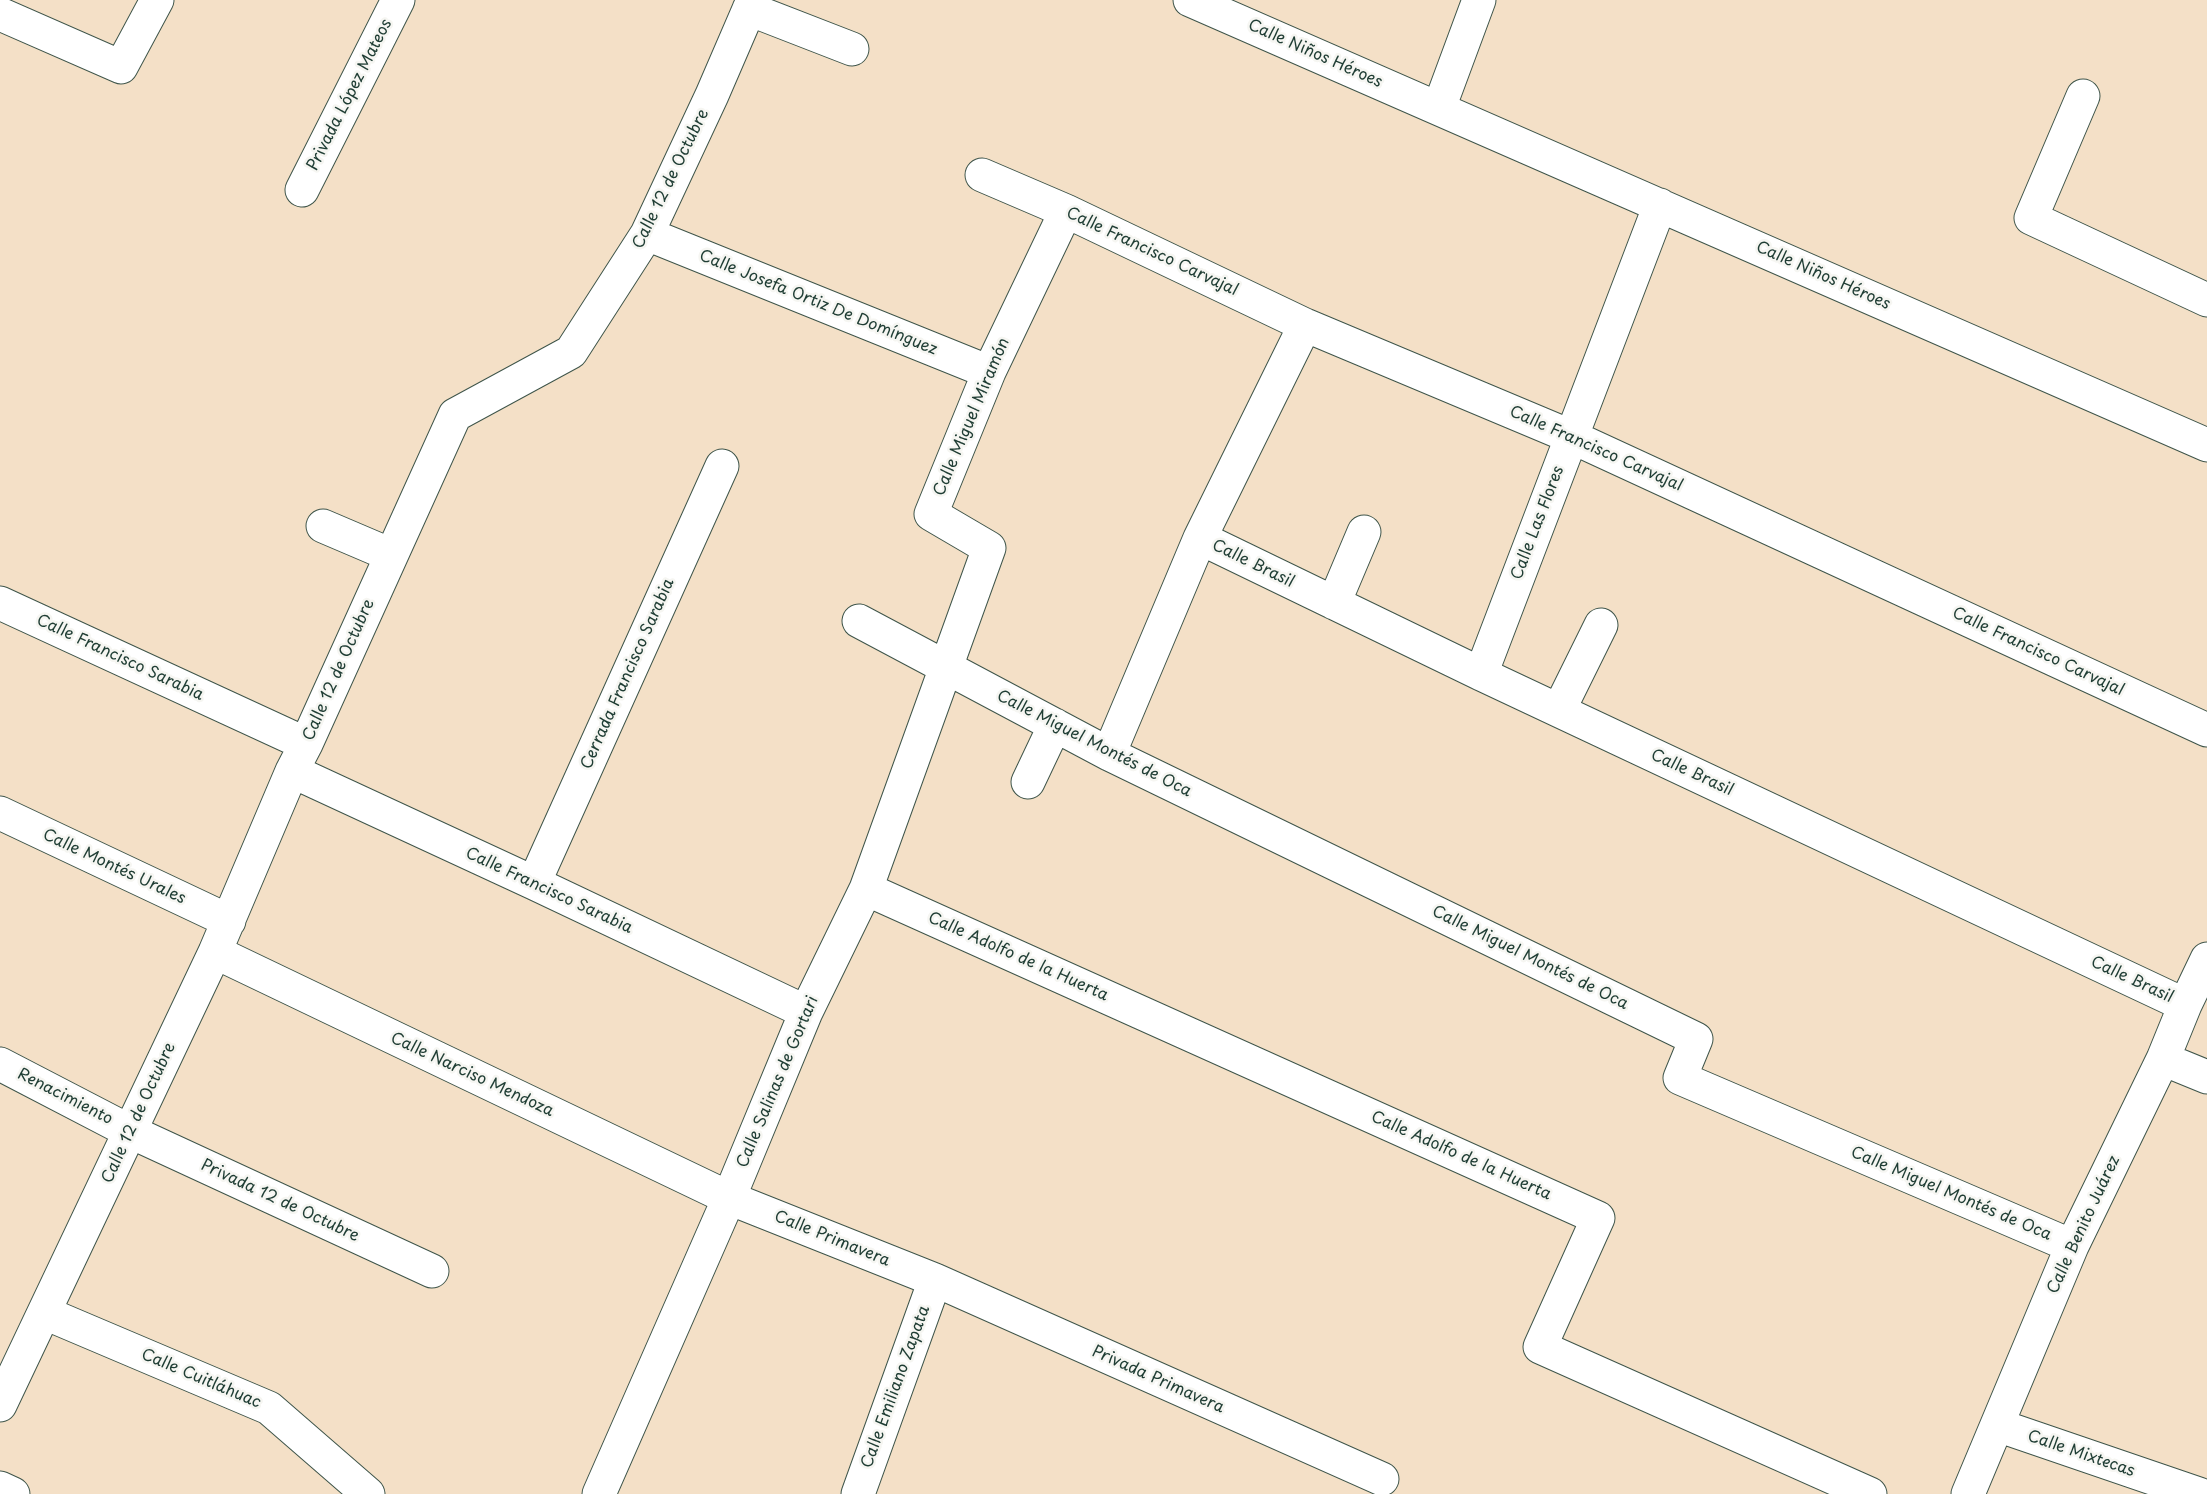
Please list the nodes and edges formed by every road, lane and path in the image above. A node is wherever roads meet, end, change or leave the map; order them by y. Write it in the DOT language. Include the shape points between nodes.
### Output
graph roads {
  1 [pos="157,0"];
  2 [pos="398,0"];
  3 [pos="1190,0"];
  4 [pos="1479,0"];
  5 [pos="751,4"];
  6 [pos="1228,8"];
  7 [pos="0,14"];
  8 [pos="852,49"];
  9 [pos="2083,96"];
  10 [pos="1439,108"];
  11 [pos="982,175"];
  12 [pos="302,190"];
  13 [pos="1660,204"];
  14 [pos="1066,211"];
  15 [pos="647,234"];
  16 [pos="2207,300"];
  17 [pos="1305,325"];
  18 [pos="989,372"];
  19 [pos="1572,436"];
  20 [pos="2207,445"];
  21 [pos="722,466"];
  22 [pos="323,526"];
  23 [pos="1364,532"];
  24 [pos="1200,538"];
  25 [pos="391,555"];
  26 [pos="0,603"];
  27 [pos="1334,603"];
  28 [pos="859,621"];
  29 [pos="1601,625"];
  30 [pos="945,667"];
  31 [pos="1481,674"];
  32 [pos="1559,710"];
  33 [pos="1055,725"];
  34 [pos="2207,730"];
  35 [pos="1109,754"];
  36 [pos="299,758"];
  37 [pos="1028,782"];
  38 [pos="0,813"];
  39 [pos="534,883"];
  40 [pos="866,889"];
  41 [pos="229,921"];
  42 [pos="215,952"];
  43 [pos="2207,960"];
  44 [pos="2185,1005"];
  45 [pos="806,1012"];
  46 [pos="2163,1059"];
  47 [pos="0,1064"];
  48 [pos="2207,1077"];
  49 [pos="129,1131"];
  50 [pos="729,1198"];
  51 [pos="2072,1246"];
  52 [pos="432,1272"];
  53 [pos="934,1280"];
  54 [pos="45,1313"];
  55 [pos="0,1405"];
  56 [pos="1997,1425"];
  57 [pos="1382,1479"];
  58 [pos="0,1488"];
  59 [pos="13,1494"];
  60 [pos="368,1494"];
  61 [pos="599,1494"];
  62 [pos="858,1494"];
  63 [pos="1870,1494"];
  64 [pos="1968,1494"];
  65 [pos="2199,1494"];
  1 -- 7 [label="street" via="121,67"];
  2 -- 12 [label="street, Privada López Mateos"];
  3 -- 6 [label="street, Calle Niños Héroes"];
  4 -- 10 [label="street"];
  5 -- 8 [label="street"];
  5 -- 15 [label="street, Calle 12 de Octubre"];
  6 -- 10 [label="street, Calle Niños Héroes"];
  9 -- 16 [label="street" via="2031,218"];
  10 -- 13 [label="street, Calle Niños Héroes"];
  11 -- 14 [label="street, Calle Francisco Carvajal"];
  13 -- 19 [label="street, Calle Las Flores"];
  13 -- 20 [label="street, Calle Niños Héroes"];
  14 -- 17 [label="street, Calle Francisco Carvajal"];
  14 -- 18 [label="street, Calle Miguel Miramón"];
  15 -- 18 [label="street, Calle Josefa Ortiz De Domínguez"];
  15 -- 25 [label="street, Calle 12 de Octubre" via="571,352 455,415"];
  17 -- 19 [label="street, Calle Francisco Carvajal"];
  17 -- 24 [label="street, Calle Brasil"];
  18 -- 30 [label="street, Calle Miguel Miramón" via="931,513 989,548"];
  19 -- 31 [label="street, Calle Las Flores"];
  19 -- 34 [label="street, Calle Francisco Carvajal"];
  21 -- 39 [label="street, Cerrada Francisco Sarabia"];
  22 -- 25 [label="street"];
  23 -- 27 [label="street"];
  24 -- 27 [label="street, Calle Brasil"];
  24 -- 35 [label="street, Calle Brasil"];
  25 -- 36 [label="street, Calle 12 de Octubre"];
  26 -- 36 [label="street, Calle Francisco Sarabia"];
  27 -- 31 [label="street, Calle Brasil"];
  28 -- 30 [label="street, Calle Miguel Montés de Oca"];
  29 -- 32 [label="street"];
  30 -- 33 [label="street, Calle Miguel Montés de Oca"];
  30 -- 40 [label="street, Calle Salinas de Gortari"];
  31 -- 32 [label="street, Calle Brasil"];
  32 -- 44 [label="street, Calle Brasil"];
  33 -- 35 [label="street, Calle Miguel Montés de Oca"];
  33 -- 37 [label="street"];
  35 -- 51 [label="street, Calle Miguel Montés de Oca" via="1696,1039 1680,1078"];
  36 -- 39 [label="street, Calle Francisco Sarabia"];
  36 -- 41 [label="street, Calle 12 de Octubre"];
  38 -- 41 [label="street, Calle Montés Urales"];
  39 -- 45 [label="street, Calle Francisco Sarabia"];
  40 -- 45 [label="street, Calle Salinas de Gortari"];
  40 -- 63 [label="street, Calle Adolfo de la Huerta" via="1598,1218 1540,1347"];
  41 -- 42 [label="street, Calle 12 de Octubre"];
  42 -- 49 [label="street, Calle 12 de Octubre"];
  42 -- 50 [label="street, Calle Narciso Mendoza"];
  43 -- 44 [label="street, Calle Benito Juárez"];
  44 -- 46 [label="street, Calle Benito Juárez"];
  45 -- 50 [label="street, Calle Salinas de Gortari"];
  46 -- 48 [label="street"];
  46 -- 51 [label="street, Calle Benito Juárez"];
  47 -- 49 [label="street, Renacimiento"];
  49 -- 52 [label="street, Privada 12 de Octubre"];
  49 -- 54 [label="street, Calle 12 de Octubre"];
  50 -- 53 [label="street, Calle Primavera"];
  50 -- 61 [label="street, Calle Salinas de Gortari"];
  51 -- 56 [label="street, Calle Benito Juárez"];
  53 -- 57 [label="street, Privada Primavera"];
  53 -- 62 [label="street, Calle Emiliano Zapata"];
  54 -- 55 [label="street, Calle 12 de Octubre"];
  54 -- 60 [label="street, Calle Cuitláhuac" via="269,1408"];
  56 -- 64 [label="street, Calle Benito Juárez"];
  56 -- 65 [label="street, Calle Mixtecas"];
  58 -- 59 [label="street"];
}
